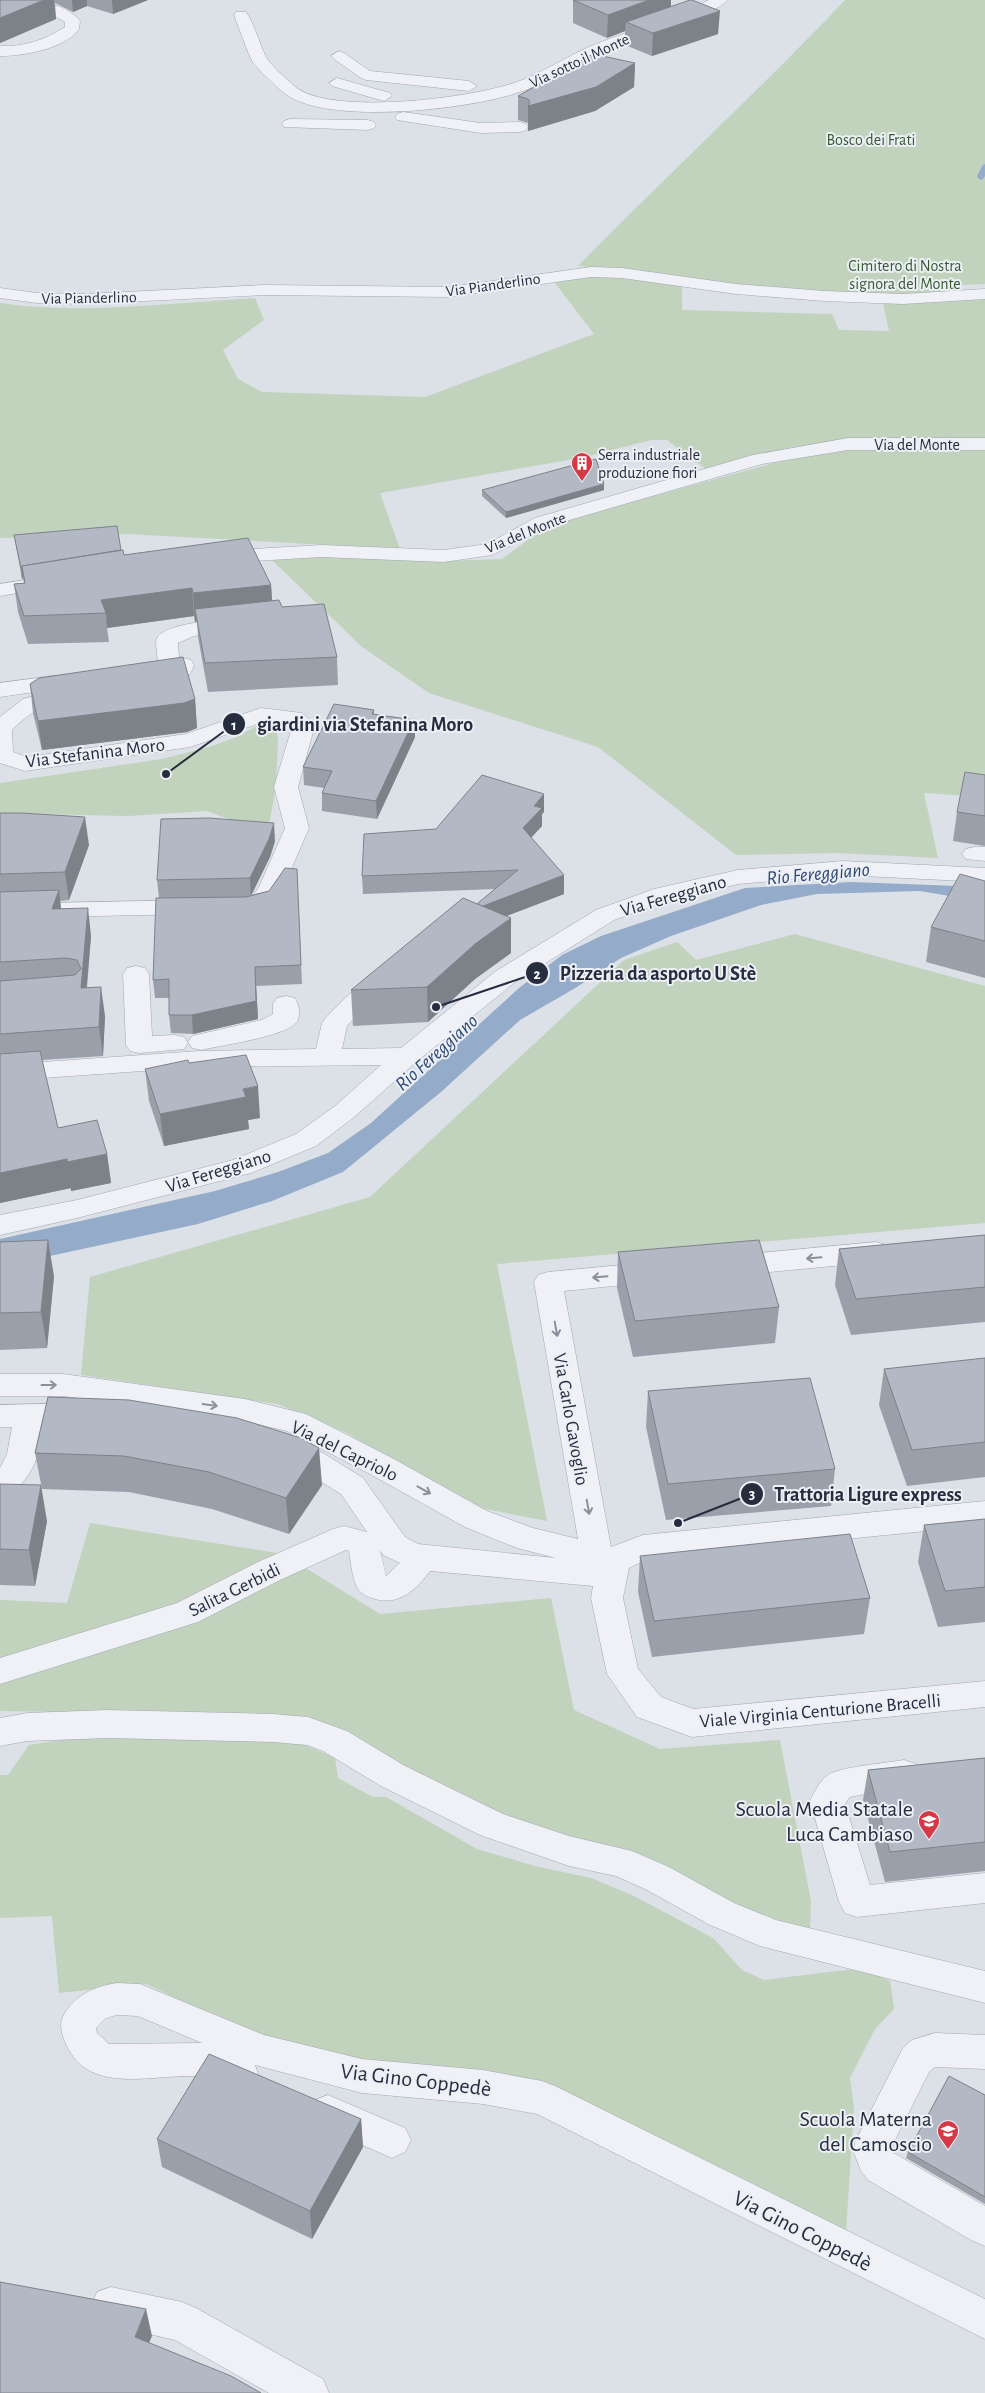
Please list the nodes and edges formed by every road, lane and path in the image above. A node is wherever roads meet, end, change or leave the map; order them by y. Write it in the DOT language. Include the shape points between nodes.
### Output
graph roads {
  1 [pos="2,0"];
  2 [pos="720,0"];
  3 [pos="241,14"];
  4 [pos="0,51"];
  5 [pos="339,56"];
  6 [pos="337,83"];
  7 [pos="521,86"];
  8 [pos="458,99"];
  9 [pos="351,108"];
  10 [pos="416,118"];
  11 [pos="290,124"];
  12 [pos="520,127"];
  13 [pos="0,293"];
  14 [pos="985,294"];
  15 [pos="985,444"];
  16 [pos="197,559"];
  17 [pos="74,579"];
  18 [pos="0,590"];
  19 [pos="255,623"];
  20 [pos="148,674"];
  21 [pos="0,690"];
  22 [pos="981,861"];
  23 [pos="0,911"];
  24 [pos="393,966"];
  25 [pos="136,974"];
  26 [pos="286,1004"];
  27 [pos="200,1050"];
  28 [pos="407,1056"];
  29 [pos="327,1057"];
  30 [pos="0,1072"];
  31 [pos="0,1225"];
  32 [pos="906,1250"];
  33 [pos="0,1384"];
  34 [pos="13,1416"];
  35 [pos="0,1484"];
  36 [pos="985,1513"];
  37 [pos="422,1558"];
  38 [pos="608,1564"];
  39 [pos="0,1671"];
  40 [pos="985,1694"];
  41 [pos="0,1732"];
  42 [pos="930,1770"];
  43 [pos="985,1888"];
  44 [pos="985,1987"];
  45 [pos="985,2052"];
  46 [pos="392,2140"];
  47 [pos="985,2226"];
  48 [pos="75,2299"];
  49 [pos="985,2320"];
  50 [pos="309,2393"];
  1 -- 4 [label="street" via="51,9 68,15 73,21 72,29 57,39 25,50"];
  2 -- 7 [label="street, Via sotto il Monte" via="685,18 599,48"];
  3 -- 9 [label="street, Via sotto il Monte" via="260,60 293,92 318,103"];
  5 -- 7 [label="street, Via sotto il Monte" via="366,75 470,86"];
  6 -- 8 [label="street, Via sotto il Monte" via="384,96 418,92"];
  7 -- 8 [label="street, Via sotto il Monte" via="482,97"];
  8 -- 9 [label="street, Via sotto il Monte"];
  9 -- 10 [label="street, Via sotto il Monte" via="362,115"];
  10 -- 11 [label="street, Via sotto il Monte" via="384,124"];
  10 -- 12 [label="street, Via sotto il Monte" via="481,128"];
  13 -- 14 [label="street, Via Pianderlino" via="85,299 264,290 449,292 550,276 622,272 736,289 903,300"];
  15 -- 16 [label="street, Via del Monte" via="848,444 760,459 542,522 492,548 454,554 411,556 321,551"];
  17 -- 18 [label="street"];
  19 -- 20 [label="street" via="189,630 167,640 169,661 183,666 181,673"];
  21 -- 23 [label="street, Via Stefanina Moro" via="88,684 35,699 15,713 1,729 2,756 25,764 190,740 261,715 294,718 304,725 286,787 297,828 272,888 260,902 223,906"];
  22 -- 28 [label="street, Via Fereggiano" via="738,877 663,894 605,915 505,977"];
  24 -- 29 [label="street" via="334,1023"];
  25 -- 27 [label="street" via="139,1045"];
  26 -- 27 [label="street" via="286,1018"];
  27 -- 29 [label="street"];
  27 -- 30 [label="street"];
  28 -- 29 [label="street"];
  28 -- 31 [label="street, Via Fereggiano" via="344,1112 306,1140 240,1167 77,1209"];
  32 -- 38 [label="street, Via Carlo Gavoglio, one-way" via="548,1282"];
  33 -- 38 [label="street, Via del Capriolo, one-way" via="63,1385 245,1410 295,1422 476,1519"];
  34 -- 35 [label="street, Via del Capriolo" via="28,1424 25,1446 12,1476"];
  34 -- 37 [label="street, Via del Capriolo" via="86,1414 215,1427 267,1442 312,1461 352,1486 394,1546"];
  36 -- 38 [label="street" via="643,1547"];
  37 -- 38 [label="street, Via del Capriolo"];
  37 -- 39 [label="street, Salita Gerbidi" via="404,1583 395,1587 376,1586 370,1583 364,1545 344,1538 269,1571 187,1613"];
  38 -- 40 [label="street, Viale Virginia Centurione Bracelli" via="607,1598 623,1674 649,1707 692,1723"];
  41 -- 44 [label="street" via="26,1727 108,1724 308,1731 335,1741 393,1776 492,1825 569,1851 620,1862 657,1878 722,1914 774,1936"];
  42 -- 43 [label="street" via="840,1785 826,1801 857,1902"];
  45 -- 47 [label="street" via="925,2052 916,2060 873,2148 875,2161 881,2167"];
  46 -- 49 [label="street, Via Gino Coppedè" via="208,2060 106,2060 84,2044 78,2030 79,2022 93,2006 105,2001 140,2000 261,2051 362,2076 483,2087 542,2098"];
  48 -- 50 [label="street" via="182,2322"];
}
